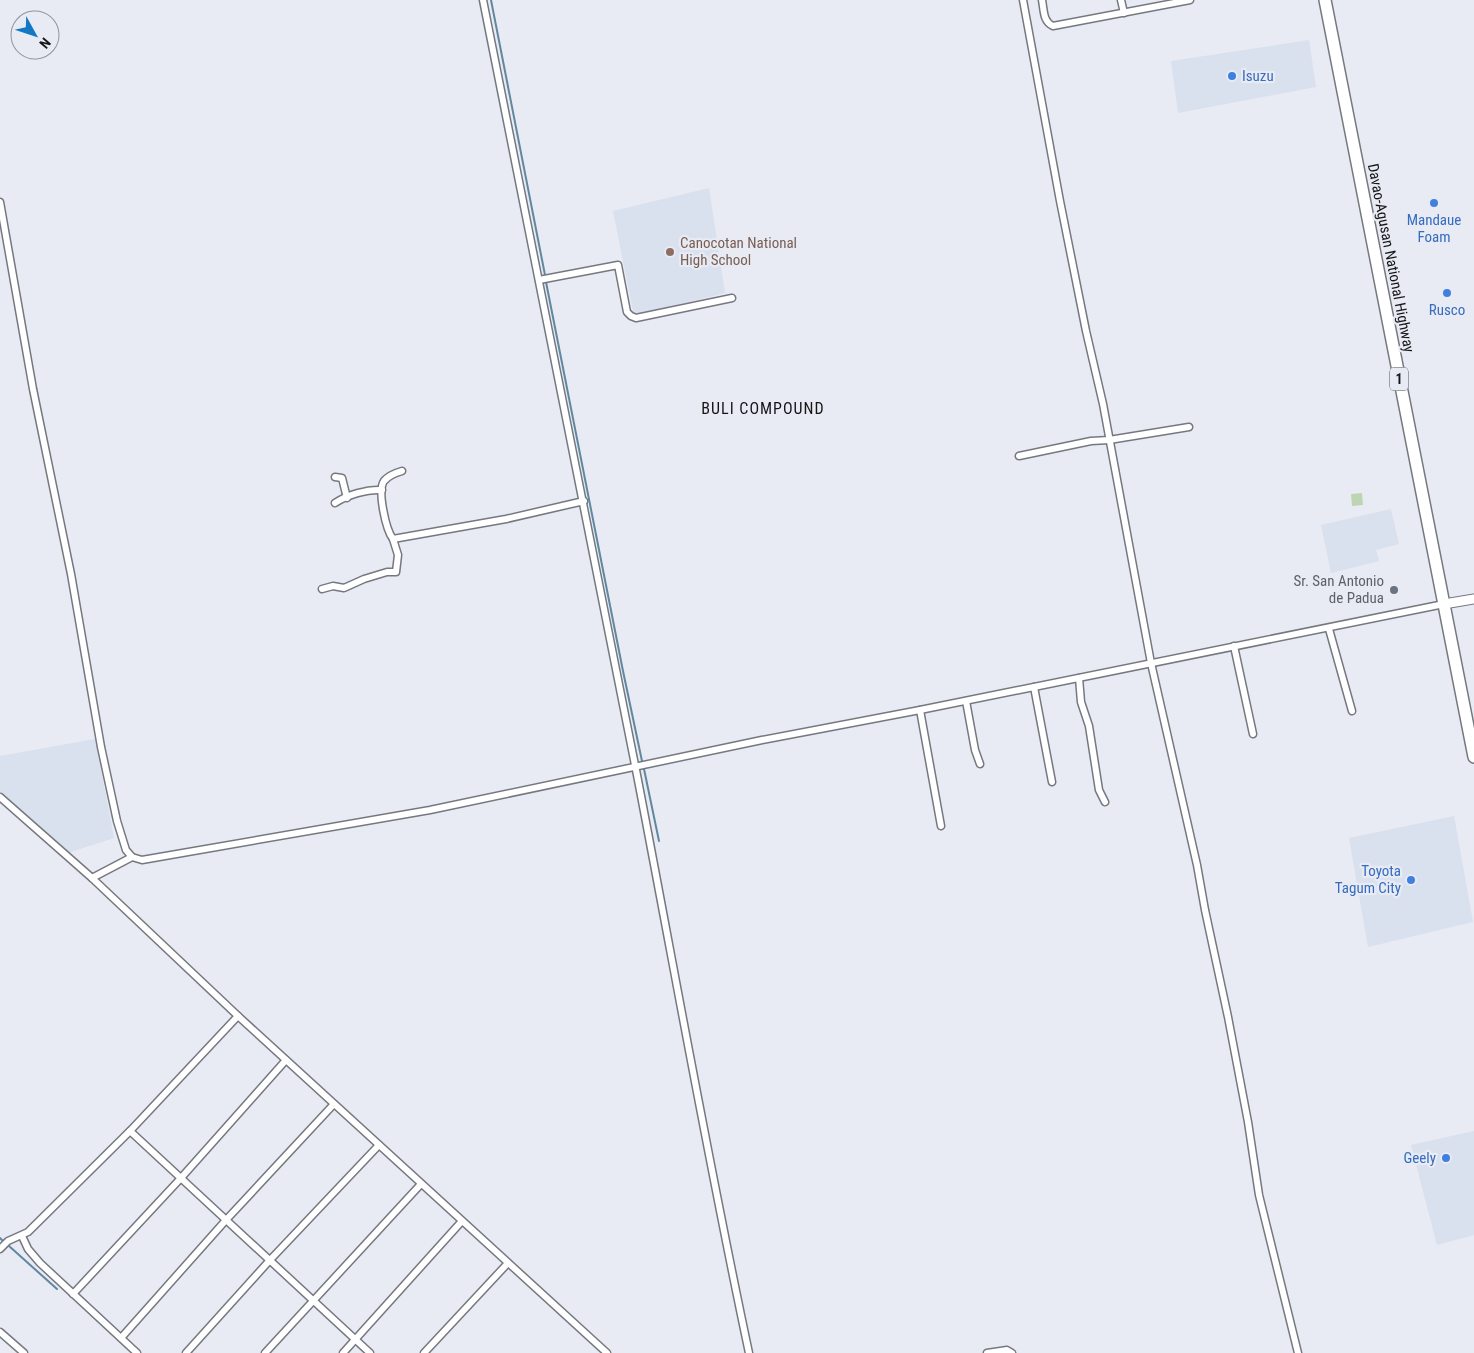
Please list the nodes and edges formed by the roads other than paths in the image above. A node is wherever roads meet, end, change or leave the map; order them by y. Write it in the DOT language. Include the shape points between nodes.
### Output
graph roads {
  1 [pos="482,0"];
  2 [pos="1023,0"];
  3 [pos="1042,0"];
  4 [pos="1121,0"];
  5 [pos="1190,0"];
  6 [pos="1324,0"];
  7 [pos="1174,2"];
  8 [pos="1124,13"];
  9 [pos="0,202"];
  10 [pos="539,280"];
  11 [pos="732,298"];
  12 [pos="1189,427"];
  13 [pos="1109,440"];
  14 [pos="1019,456"];
  15 [pos="402,471"];
  16 [pos="335,477"];
  17 [pos="382,490"];
  18 [pos="347,498"];
  19 [pos="584,501"];
  20 [pos="335,503"];
  21 [pos="393,539"];
  22 [pos="322,589"];
  23 [pos="1474,599"];
  24 [pos="1444,604"];
  25 [pos="1329,628"];
  26 [pos="1234,646"];
  27 [pos="1152,663"];
  28 [pos="1079,678"];
  29 [pos="1034,687"];
  30 [pos="966,701"];
  31 [pos="920,710"];
  32 [pos="1352,711"];
  33 [pos="1253,734"];
  34 [pos="1474,757"];
  35 [pos="980,764"];
  36 [pos="636,766"];
  37 [pos="1052,782"];
  38 [pos="0,797"];
  39 [pos="1105,802"];
  40 [pos="940,826"];
  41 [pos="132,856"];
  42 [pos="92,878"];
  43 [pos="238,1016"];
  44 [pos="286,1060"];
  45 [pos="334,1104"];
  46 [pos="130,1130"];
  47 [pos="379,1145"];
  48 [pos="181,1178"];
  49 [pos="421,1184"];
  50 [pos="226,1220"];
  51 [pos="462,1221"];
  52 [pos="22,1236"];
  53 [pos="0,1248"];
  54 [pos="270,1260"];
  55 [pos="508,1263"];
  56 [pos="72,1294"];
  57 [pos="313,1300"];
  58 [pos="0,1332"];
  59 [pos="121,1338"];
  60 [pos="356,1339"];
  61 [pos="24,1353"];
  62 [pos="137,1353"];
  63 [pos="186,1353"];
  64 [pos="265,1353"];
  65 [pos="343,1353"];
  66 [pos="370,1353"];
  67 [pos="424,1353"];
  68 [pos="607,1353"];
  69 [pos="749,1353"];
  70 [pos="987,1353"];
  71 [pos="1012,1353"];
  72 [pos="1298,1353"];
  1 -- 10 [label="street"];
  2 -- 13 [label="street"];
  3 -- 8 [label="street" via="1046,20 1053,26"];
  4 -- 8 [label="street"];
  5 -- 7 [label="street"];
  6 -- 24 [label="highway, Davao-Agusan National Highway / 1"];
  7 -- 8 [label="street"];
  9 -- 41 [label="street" via="101,747 117,822 126,850"];
  10 -- 11 [label="street" via="618,265 627,312 636,318"];
  10 -- 19 [label="street"];
  12 -- 13 [label="street"];
  13 -- 14 [label="street"];
  13 -- 27 [label="street"];
  15 -- 17 [label="street" via="388,478"];
  16 -- 18 [label="street" via="342,478"];
  17 -- 18 [label="street" via="373,489"];
  17 -- 21 [label="street" via="387,531"];
  18 -- 20 [label="street"];
  19 -- 21 [label="street"];
  19 -- 36 [label="street"];
  21 -- 22 [label="street" via="398,555 396,572 364,579 344,588"];
  23 -- 24 [label="street"];
  24 -- 25 [label="street"];
  24 -- 34 [label="highway, Davao-Agusan National Highway / 1"];
  25 -- 26 [label="street"];
  25 -- 32 [label="street"];
  26 -- 27 [label="street"];
  26 -- 33 [label="street"];
  27 -- 28 [label="street"];
  27 -- 72 [label="street" via="1216,959 1259,1195"];
  28 -- 29 [label="street"];
  28 -- 39 [label="street" via="1099,790"];
  29 -- 30 [label="street"];
  29 -- 37 [label="street"];
  30 -- 31 [label="street"];
  30 -- 35 [label="street"];
  31 -- 36 [label="street"];
  31 -- 40 [label="street"];
  36 -- 41 [label="street" via="430,810 142,860"];
  36 -- 69 [label="street"];
  38 -- 42 [label="street"];
  41 -- 42 [label="street"];
  42 -- 43 [label="street"];
  43 -- 44 [label="street"];
  43 -- 46 [label="street"];
  44 -- 45 [label="street"];
  44 -- 48 [label="street"];
  45 -- 47 [label="street"];
  45 -- 50 [label="street"];
  46 -- 48 [label="street"];
  46 -- 52 [label="street"];
  47 -- 49 [label="street"];
  47 -- 54 [label="street"];
  48 -- 50 [label="street"];
  48 -- 56 [label="street"];
  49 -- 51 [label="street"];
  49 -- 57 [label="street"];
  50 -- 54 [label="street"];
  50 -- 59 [label="street"];
  51 -- 55 [label="street"];
  51 -- 60 [label="street"];
  52 -- 53 [label="street"];
  52 -- 56 [label="street" via="40,1263"];
  54 -- 57 [label="street"];
  54 -- 63 [label="street"];
  55 -- 67 [label="street"];
  55 -- 68 [label="street"];
  56 -- 59 [label="street"];
  57 -- 60 [label="street"];
  57 -- 64 [label="street"];
  58 -- 61 [label="street"];
  59 -- 62 [label="street"];
  60 -- 65 [label="street"];
  60 -- 66 [label="street"];
  70 -- 71 [label="street" via="1003,1350"];
}
